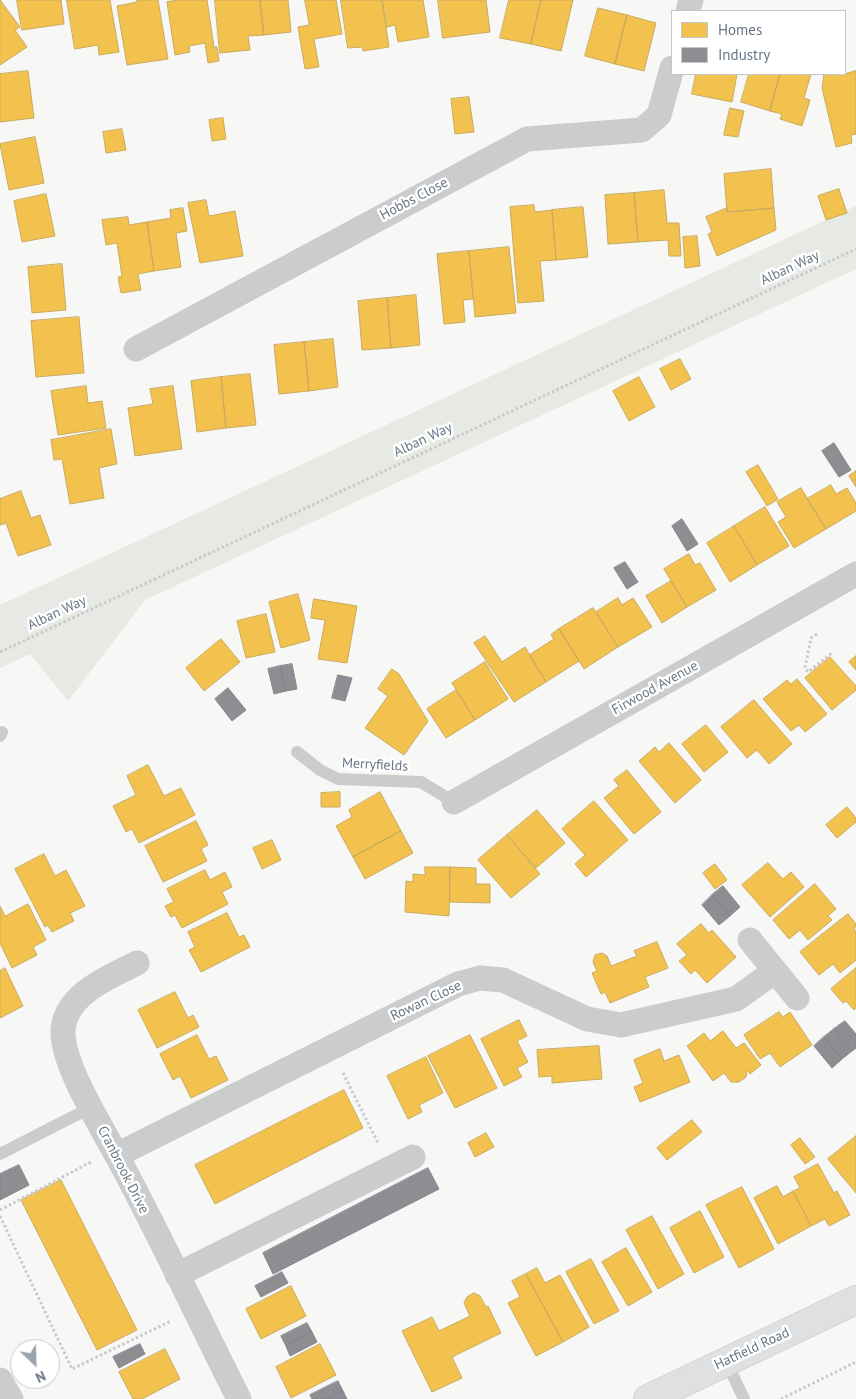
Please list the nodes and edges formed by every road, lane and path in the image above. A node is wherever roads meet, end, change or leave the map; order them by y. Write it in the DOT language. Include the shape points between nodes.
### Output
graph roads {
  1 [pos="671,72"];
  2 [pos="856,249"];
  3 [pos="136,349"];
  4 [pos="856,574"];
  5 [pos="817,634"];
  6 [pos="0,652"];
  7 [pos="833,652"];
  8 [pos="297,752"];
  9 [pos="454,802"];
  10 [pos="750,940"];
  11 [pos="137,964"];
  12 [pos="775,971"];
  13 [pos="797,998"];
  14 [pos="331,1048"];
  15 [pos="90,1108"];
  16 [pos="115,1153"];
  17 [pos="0,1154"];
  18 [pos="413,1157"];
  19 [pos="390,1168"];
  20 [pos="0,1210"];
  21 [pos="0,1216"];
  22 [pos="177,1275"];
  23 [pos="856,1300"];
  24 [pos="194,1310"];
  25 [pos="726,1361"];
  26 [pos="856,1362"];
  27 [pos="0,1380"];
  28 [pos="11,1399"];
  29 [pos="239,1399"];
  30 [pos="648,1399"];
  31 [pos="744,1399"];
  32 [pos="781,1399"];
  1 -- 3 [label="street, Hobbs Close" via="660,115 642,130 527,139"];
  2 -- 6 [label="path, Alban Way"];
  4 -- 9 [label="street, Firwood Avenue"];
  5 -- 7 [label="path" via="811,638 805,668 808,672"];
  8 -- 9 [label="lane, Merryfields" via="338,779 421,782"];
  10 -- 12 [label="street"];
  11 -- 15 [label="street, Cranbrook Drive" via="86,990 70,1010 63,1030 67,1053"];
  12 -- 13 [label="street"];
  12 -- 14 [label="street, Rowan Close" via="736,999 621,1025 586,1019 503,980 480,978 458,984"];
  14 -- 16 [label="street, Rowan Close"];
  14 -- 19 [label="path"];
  15 -- 16 [label="street, Cranbrook Drive"];
  15 -- 17 [label="lane"];
  16 -- 20 [label="path"];
  16 -- 22 [label="street, Cranbrook Drive"];
  18 -- 19 [label="street"];
  19 -- 22 [label="street"];
  21 -- 24 [label="path" via="72,1369"];
  22 -- 24 [label="street, Cranbrook Drive"];
  23 -- 25 [label="main road, Hatfield Road"];
  24 -- 29 [label="street, Cranbrook Drive"];
  25 -- 30 [label="main road, Hatfield Road"];
  25 -- 31 [label="lane"];
  26 -- 32 [label="path"];
  27 -- 28 [label="street"];
}
